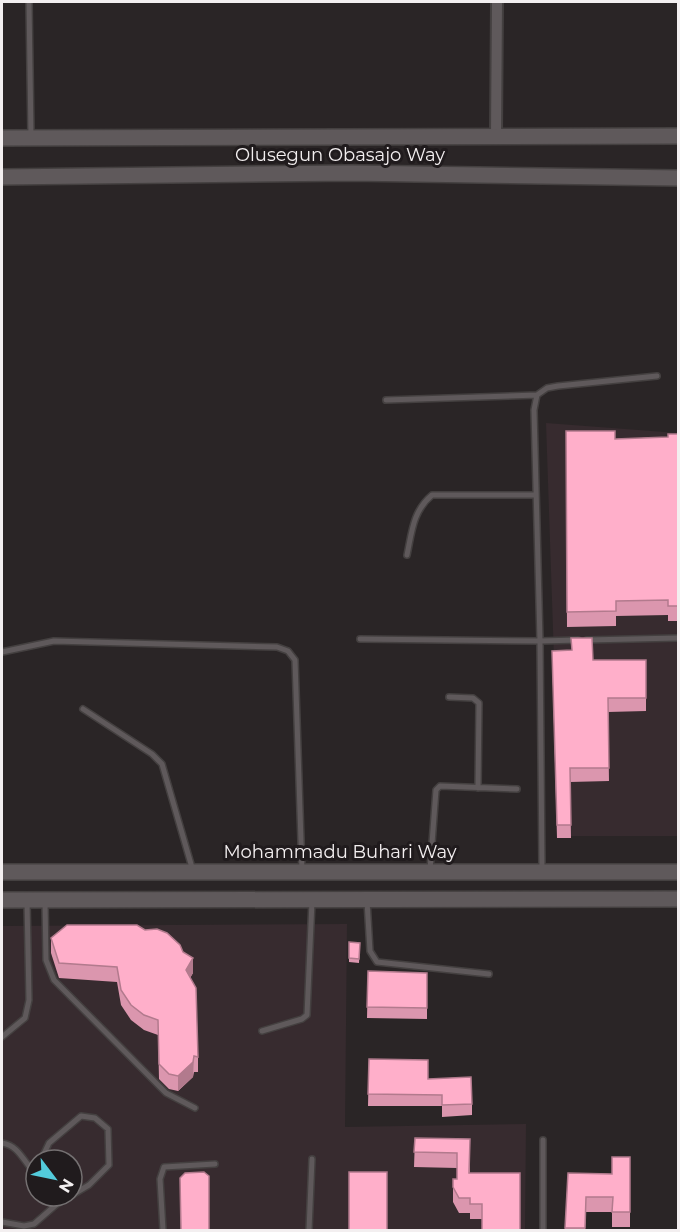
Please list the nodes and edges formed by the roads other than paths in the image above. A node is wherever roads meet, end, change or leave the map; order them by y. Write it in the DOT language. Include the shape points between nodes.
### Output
graph roads {
  1 [pos="28,2"];
  2 [pos="497,2"];
  3 [pos="496,135"];
  4 [pos="678,136"];
  5 [pos="31,137"];
  6 [pos="2,138"];
  7 [pos="2,177"];
  8 [pos="678,178"];
  9 [pos="657,376"];
  10 [pos="537,395"];
  11 [pos="386,400"];
  12 [pos="536,495"];
  13 [pos="407,555"];
  14 [pos="678,638"];
  15 [pos="360,639"];
  16 [pos="540,641"];
  17 [pos="2,652"];
  18 [pos="449,697"];
  19 [pos="83,709"];
  20 [pos="478,788"];
  21 [pos="517,789"];
  22 [pos="193,871"];
  23 [pos="2,872"];
  24 [pos="280,872"];
  25 [pos="302,872"];
  26 [pos="430,872"];
  27 [pos="543,872"];
  28 [pos="678,872"];
  29 [pos="678,899"];
  30 [pos="2,900"];
  31 [pos="27,900"];
  32 [pos="45,900"];
  33 [pos="279,900"];
  34 [pos="312,900"];
  35 [pos="367,900"];
  36 [pos="489,974"];
  37 [pos="262,1031"];
  38 [pos="2,1037"];
  39 [pos="195,1108"];
  40 [pos="543,1140"];
  41 [pos="2,1143"];
  42 [pos="47,1148"];
  43 [pos="24,1159"];
  44 [pos="312,1159"];
  45 [pos="215,1164"];
  46 [pos="84,1188"];
  47 [pos="53,1208"];
  48 [pos="2,1222"];
  49 [pos="34,1227"];
  50 [pos="163,1230"];
  51 [pos="309,1230"];
  52 [pos="543,1230"];
  1 -- 5 [label="lane"];
  2 -- 3 [label="street"];
  3 -- 4 [label="main road, Olusegun Obasajo Way"];
  3 -- 5 [label="main road, Olusegun Obasajo Way"];
  5 -- 6 [label="main road, Olusegun Obasajo Way"];
  7 -- 8 [label="main road, Olusegun Obasajo Way" via="352,173"];
  9 -- 10 [label="lane" via="558,386"];
  10 -- 11 [label="lane"];
  10 -- 12 [label="lane"];
  12 -- 13 [label="lane" via="432,495 415,515"];
  12 -- 16 [label="lane"];
  14 -- 16 [label="lane"];
  15 -- 16 [label="lane"];
  16 -- 27 [label="lane"];
  17 -- 25 [label="lane" via="54,641 277,647 288,651 295,660"];
  18 -- 20 [label="lane" via="473,698 479,703"];
  19 -- 22 [label="lane" via="162,764"];
  20 -- 21 [label="lane"];
  20 -- 26 [label="lane" via="440,786 436,790"];
  22 -- 23 [label="main road, Mohammadu Buhari Way"];
  22 -- 24 [label="main road, Mohammadu Buhari Way"];
  24 -- 25 [label="main road, Mohammadu Buhari Way"];
  24 -- 33 [label="main road"];
  25 -- 26 [label="main road, Mohammadu Buhari Way"];
  26 -- 27 [label="main road, Mohammadu Buhari Way"];
  27 -- 28 [label="main road, Mohammadu Buhari Way"];
  29 -- 35 [label="main road"];
  30 -- 31 [label="main road"];
  31 -- 32 [label="main road"];
  31 -- 38 [label="lane" via="29,1000 25,1018"];
  32 -- 33 [label="main road"];
  32 -- 39 [label="lane" via="46,960 54,980 166,1093"];
  33 -- 34 [label="main road"];
  34 -- 35 [label="main road"];
  34 -- 37 [label="lane" via="307,1015"];
  35 -- 36 [label="lane" via="370,951 377,962"];
  40 -- 52 [label="lane"];
  41 -- 43 [label="lane" via="18,1149"];
  42 -- 46 [label="lane" via="81,1116 95,1118 108,1129 108,1165"];
  44 -- 51 [label="lane"];
  45 -- 50 [label="lane" via="164,1167 160,1179"];
  47 -- 49 [label="lane"];
  48 -- 49 [label="lane"];
}
